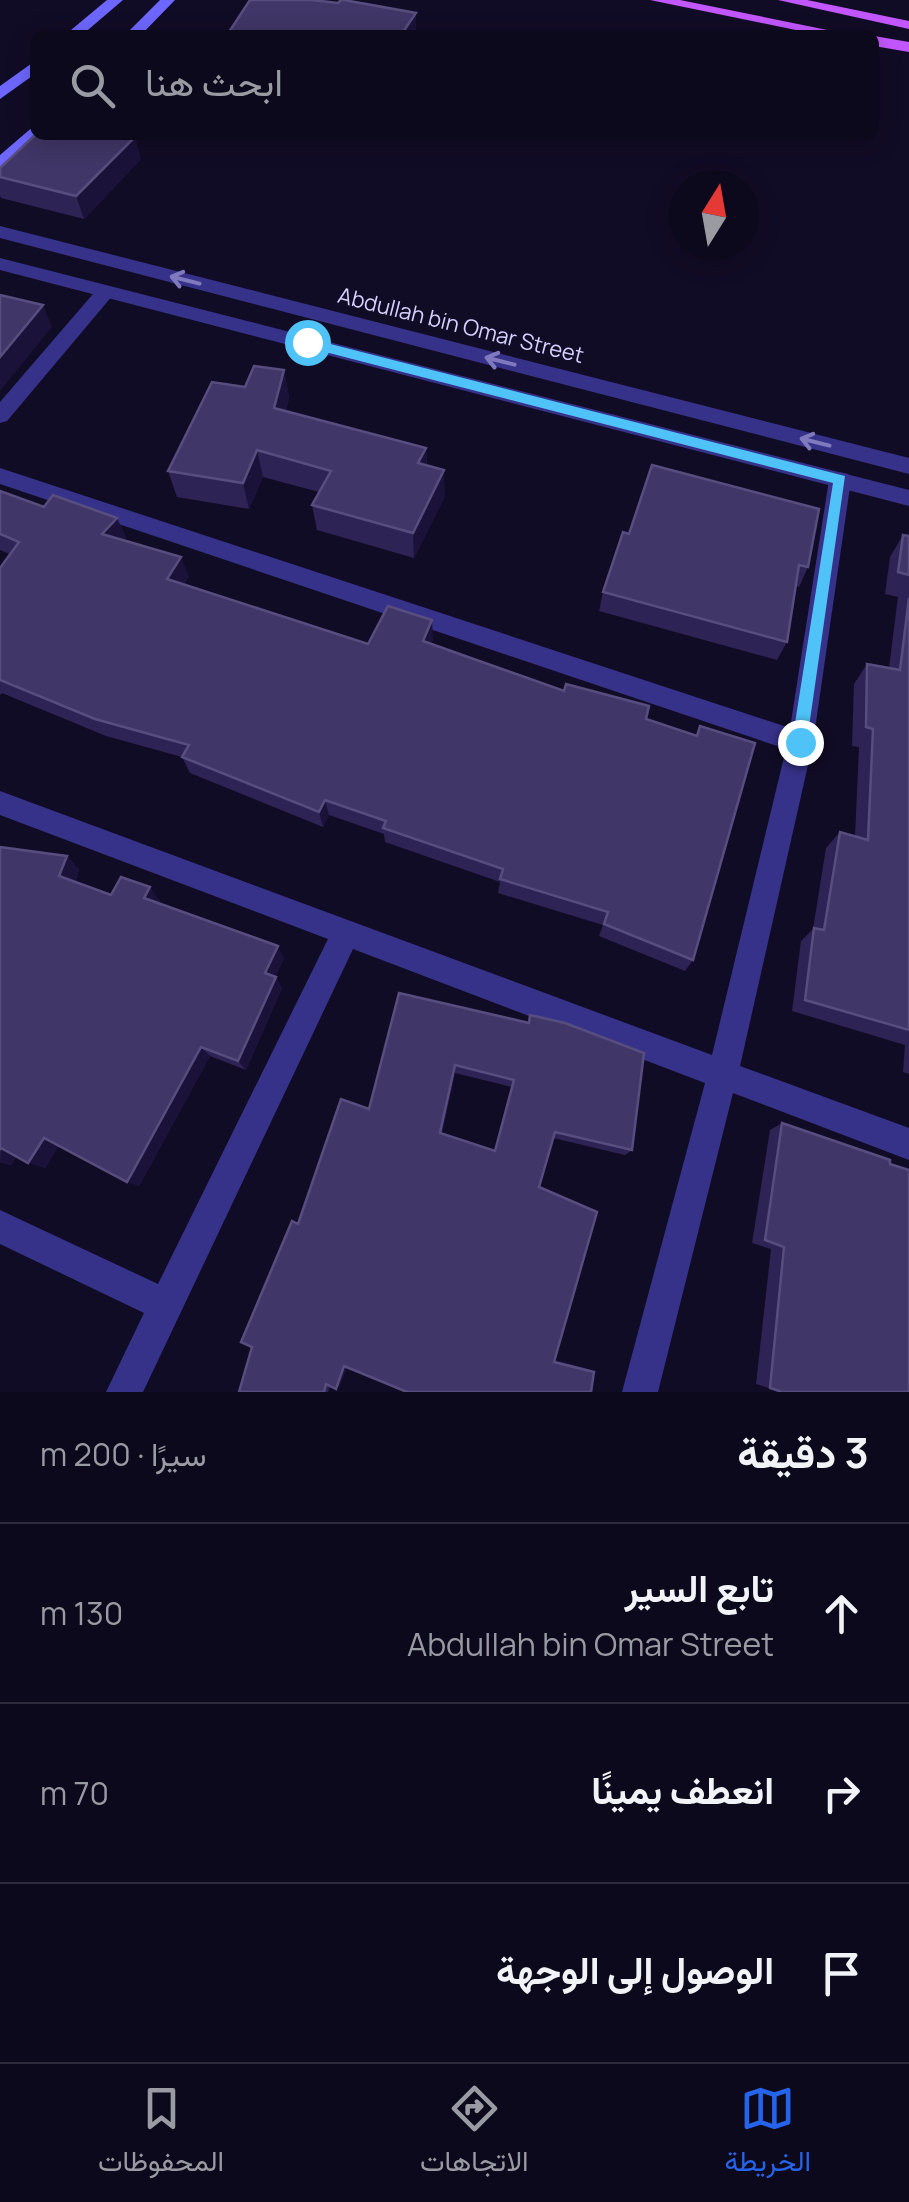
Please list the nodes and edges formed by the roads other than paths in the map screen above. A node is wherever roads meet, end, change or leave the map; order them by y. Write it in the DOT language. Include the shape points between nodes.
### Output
graph roads {
  1 [pos="116,0"];
  2 [pos="168,0"];
  3 [pos="656,0"];
  4 [pos="785,0"];
  5 [pos="909,25"];
  6 [pos="79,30"];
  7 [pos="137,30"];
  8 [pos="817,30"];
  9 [pos="879,42"];
  10 [pos="909,47"];
  11 [pos="30,70"];
  12 [pos="0,94"];
  13 [pos="30,135"];
  14 [pos="0,164"];
  15 [pos="0,232"];
  16 [pos="0,264"];
  17 [pos="106,291"];
  18 [pos="324,316"];
  19 [pos="307,342"];
  20 [pos="0,416"];
  21 [pos="909,466"];
  22 [pos="0,476"];
  23 [pos="840,480"];
  24 [pos="909,498"];
  25 [pos="800,742"];
  26 [pos="0,803"];
  27 [pos="346,933"];
  28 [pos="723,1074"];
  29 [pos="909,1144"];
  30 [pos="0,1227"];
  31 [pos="166,1305"];
  32 [pos="124,1392"];
  33 [pos="640,1392"];
  1 -- 6 [label="main road"];
  2 -- 7 [label="main road"];
  3 -- 8 [label="main road"];
  4 -- 5 [label="main road"];
  9 -- 10 [label="main road"];
  11 -- 12 [label="main road"];
  13 -- 14 [label="main road"];
  18 -- 15 [label="street, Abdullah bin Omar Street, one-way"];
  16 -- 17 [label="street"];
  17 -- 19 [label="street"];
  17 -- 20 [label="street"];
  18 -- 19 [label="street"];
  21 -- 18 [label="street, Abdullah bin Omar Street, one-way"];
  19 -- 23 [label="street"];
  22 -- 25 [label="street"];
  23 -- 24 [label="street"];
  23 -- 25 [label="street"];
  25 -- 28 [label="street"];
  26 -- 27 [label="street"];
  27 -- 28 [label="street"];
  27 -- 31 [label="street"];
  28 -- 29 [label="street"];
  28 -- 33 [label="street"];
  30 -- 31 [label="street"];
  31 -- 32 [label="street"];
}
